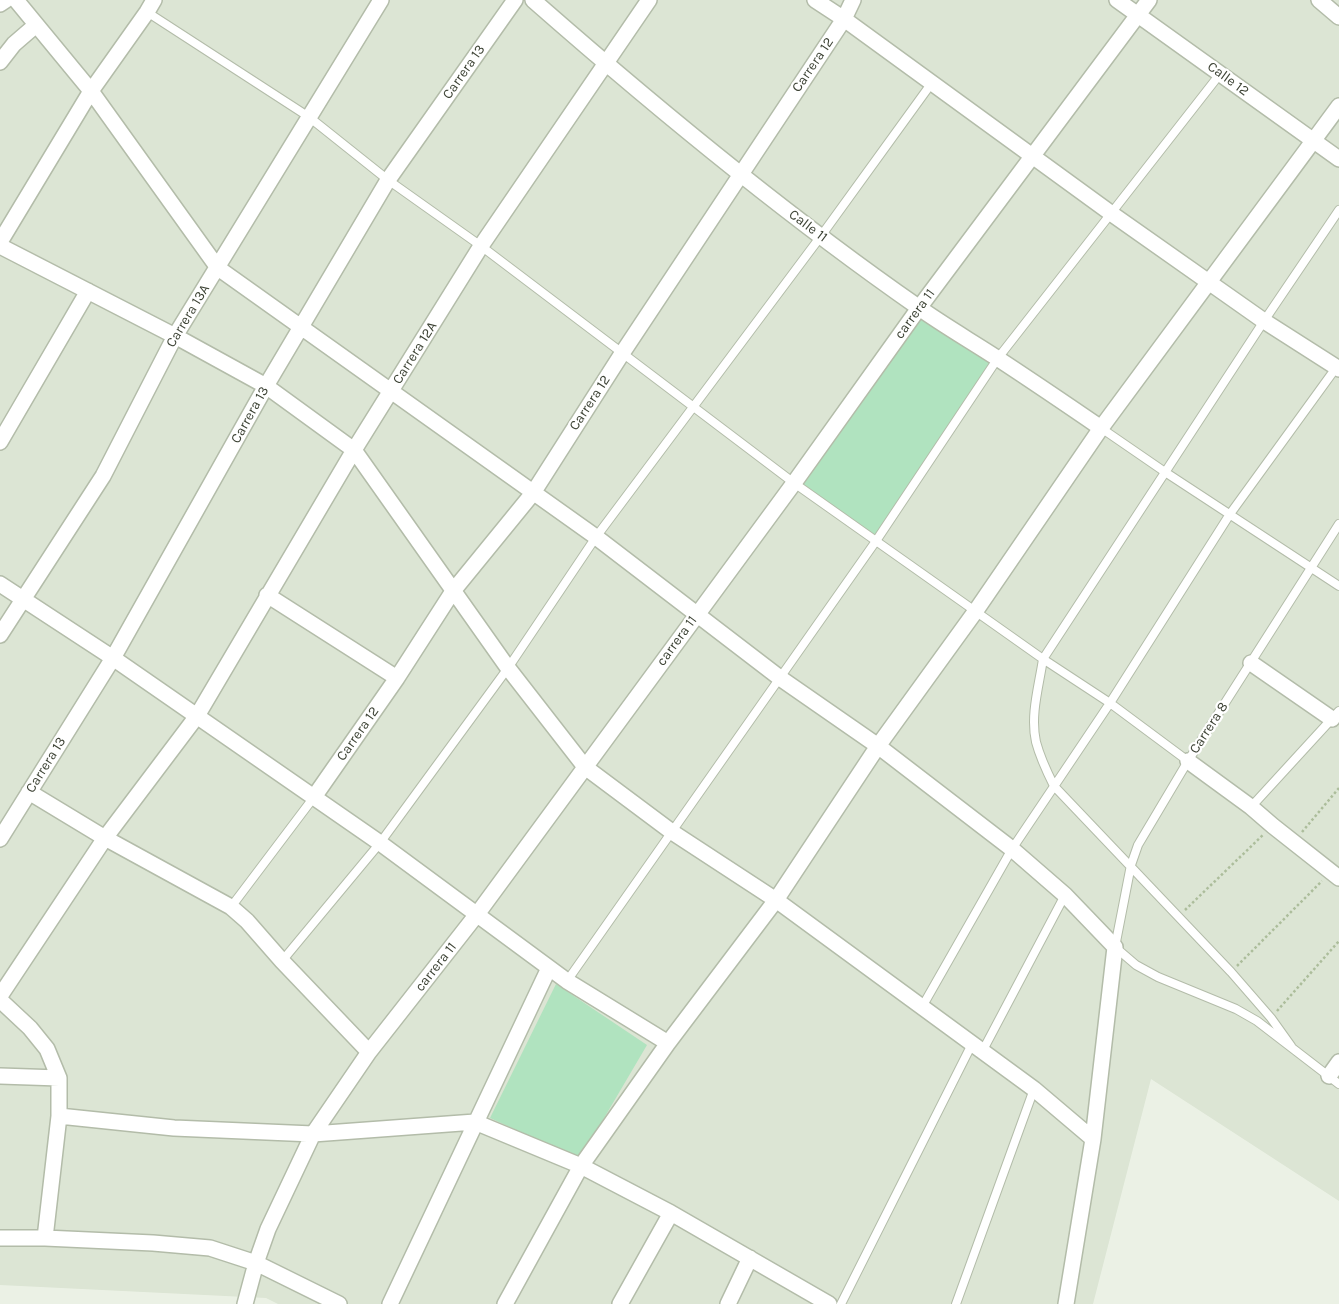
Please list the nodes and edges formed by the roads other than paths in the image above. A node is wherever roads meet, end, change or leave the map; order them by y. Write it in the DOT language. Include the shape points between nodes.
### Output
graph roads {
  1 [pos="6,0"];
  2 [pos="16,0"];
  3 [pos="381,0"];
  4 [pos="515,0"];
  5 [pos="533,0"];
  6 [pos="649,0"];
  7 [pos="815,0"];
  8 [pos="853,0"];
  9 [pos="1117,0"];
  10 [pos="1149,0"];
  11 [pos="1319,0"];
  12 [pos="0,4"];
  13 [pos="150,6"];
  14 [pos="1138,15"];
  15 [pos="1339,17"];
  16 [pos="844,19"];
  17 [pos="36,25"];
  18 [pos="0,62"];
  19 [pos="606,64"];
  20 [pos="1220,74"];
  21 [pos="931,84"];
  22 [pos="90,91"];
  23 [pos="1339,106"];
  24 [pos="309,117"];
  25 [pos="1314,141"];
  26 [pos="1032,156"];
  27 [pos="1339,159"];
  28 [pos="740,175"];
  29 [pos="388,180"];
  30 [pos="1339,210"];
  31 [pos="1112,214"];
  32 [pos="821,236"];
  33 [pos="0,244"];
  34 [pos="481,246"];
  35 [pos="218,268"];
  36 [pos="1209,281"];
  37 [pos="88,291"];
  38 [pos="919,308"];
  39 [pos="1264,321"];
  40 [pos="301,327"];
  41 [pos="175,336"];
  42 [pos="623,352"];
  43 [pos="998,358"];
  44 [pos="1338,366"];
  45 [pos="266,386"];
  46 [pos="391,391"];
  47 [pos="693,407"];
  48 [pos="1101,428"];
  49 [pos="0,442"];
  50 [pos="354,450"];
  51 [pos="1165,472"];
  52 [pos="794,483"];
  53 [pos="533,493"];
  54 [pos="1230,514"];
  55 [pos="1339,524"];
  56 [pos="596,537"];
  57 [pos="876,542"];
  58 [pos="1312,567"];
  59 [pos="0,584"];
  60 [pos="1339,586"];
  61 [pos="453,591"];
  62 [pos="267,595"];
  63 [pos="23,598"];
  64 [pos="975,612"];
  65 [pos="696,614"];
  66 [pos="0,634"];
  67 [pos="114,658"];
  68 [pos="1043,659"];
  69 [pos="1250,663"];
  70 [pos="508,668"];
  71 [pos="397,678"];
  72 [pos="780,678"];
  73 [pos="1110,703"];
  74 [pos="197,716"];
  75 [pos="1337,719"];
  76 [pos="878,746"];
  77 [pos="1188,761"];
  78 [pos="586,767"];
  79 [pos="1054,786"];
  80 [pos="29,792"];
  81 [pos="314,797"];
  82 [pos="1251,807"];
  83 [pos="672,832"];
  84 [pos="105,838"];
  85 [pos="0,839"];
  86 [pos="380,843"];
  87 [pos="1012,849"];
  88 [pos="1131,866"];
  89 [pos="1335,875"];
  90 [pos="1065,895"];
  91 [pos="776,900"];
  92 [pos="231,907"];
  93 [pos="478,913"];
  94 [pos="1115,947"];
  95 [pos="282,961"];
  96 [pos="549,968"];
  97 [pos="567,981"];
  98 [pos="0,996"];
  99 [pos="0,1000"];
  100 [pos="922,1007"];
  101 [pos="668,1043"];
  102 [pos="1291,1046"];
  103 [pos="977,1048"];
  104 [pos="368,1052"];
  105 [pos="1339,1062"];
  106 [pos="0,1076"];
  107 [pos="59,1078"];
  108 [pos="1334,1080"];
  109 [pos="1034,1089"];
  110 [pos="59,1116"];
  111 [pos="475,1122"];
  112 [pos="313,1134"];
  113 [pos="1093,1139"];
  114 [pos="581,1166"];
  115 [pos="671,1213"];
  116 [pos="0,1238"];
  117 [pos="45,1238"];
  118 [pos="750,1258"];
  119 [pos="256,1263"];
  120 [pos="245,1304"];
  121 [pos="339,1304"];
  122 [pos="390,1304"];
  123 [pos="505,1304"];
  124 [pos="620,1304"];
  125 [pos="728,1304"];
  126 [pos="829,1304"];
  127 [pos="841,1304"];
  128 [pos="956,1304"];
  129 [pos="1066,1304"];
  1 -- 12 [label="street"];
  2 -- 17 [label="street"];
  3 -- 24 [label="street, Carrera 13A"];
  4 -- 29 [label="street, Carrera 13"];
  5 -- 19 [label="street, Calle 11"];
  6 -- 19 [label="street, Carrera 12A"];
  7 -- 16 [label="street"];
  8 -- 16 [label="street, Carrera 12"];
  9 -- 14 [label="street, Calle 12"];
  10 -- 14 [label="street, carrera 11"];
  11 -- 15 [label="street"];
  13 -- 22 [label="street"];
  13 -- 24 [label="lane"];
  14 -- 20 [label="street, Calle 12"];
  14 -- 26 [label="street, carrera 11"];
  16 -- 21 [label="street"];
  16 -- 28 [label="street, Carrera 12"];
  17 -- 18 [label="street" via="14,44"];
  17 -- 22 [label="street"];
  19 -- 28 [label="street, Calle 11"];
  19 -- 34 [label="street, Carrera 12A"];
  20 -- 25 [label="street, Calle 12"];
  20 -- 31 [label="lane"];
  21 -- 26 [label="street"];
  21 -- 32 [label="lane"];
  22 -- 33 [label="street"];
  22 -- 35 [label="street"];
  23 -- 25 [label="street"];
  24 -- 29 [label="lane"];
  24 -- 35 [label="street, Carrera 13A"];
  25 -- 27 [label="street, Calle 12"];
  25 -- 36 [label="street"];
  26 -- 31 [label="street"];
  26 -- 38 [label="street, carrera 11"];
  28 -- 32 [label="street, Calle 11"];
  28 -- 42 [label="street, Carrera 12"];
  29 -- 34 [label="lane"];
  29 -- 40 [label="street, Carrera 13"];
  30 -- 39 [label="lane"];
  31 -- 36 [label="street"];
  31 -- 43 [label="lane"];
  32 -- 38 [label="street, Calle 11"];
  32 -- 47 [label="lane"];
  33 -- 37 [label="street"];
  34 -- 42 [label="lane"];
  34 -- 46 [label="street, Carrera 12A"];
  35 -- 40 [label="street"];
  35 -- 41 [label="street, Carrera 13A"];
  36 -- 39 [label="street"];
  36 -- 48 [label="street"];
  37 -- 41 [label="street"];
  37 -- 49 [label="street"];
  38 -- 43 [label="street, Calle 11"];
  38 -- 52 [label="street, carrera 11"];
  39 -- 44 [label="street"];
  39 -- 51 [label="lane"];
  40 -- 45 [label="street, Carrera 13"];
  40 -- 46 [label="street"];
  41 -- 45 [label="street"];
  41 -- 63 [label="street, Carrera 13A" via="103,476"];
  42 -- 47 [label="lane"];
  42 -- 53 [label="street, Carrera 12"];
  43 -- 48 [label="street, Calle 11"];
  43 -- 57 [label="lane"];
  44 -- 54 [label="lane"];
  45 -- 50 [label="street"];
  45 -- 67 [label="street, Carrera 13"];
  46 -- 50 [label="street, Carrera 12A"];
  46 -- 53 [label="street"];
  47 -- 52 [label="lane"];
  47 -- 56 [label="lane"];
  48 -- 51 [label="lane"];
  48 -- 64 [label="street"];
  50 -- 61 [label="street"];
  50 -- 62 [label="street, Carrera 12A"];
  51 -- 54 [label="lane"];
  51 -- 68 [label="lane"];
  52 -- 57 [label="lane"];
  52 -- 65 [label="street, carrera 11"];
  53 -- 56 [label="street"];
  53 -- 61 [label="street, Carrera 12"];
  54 -- 58 [label="lane"];
  54 -- 73 [label="lane"];
  55 -- 58 [label="lane, Carrera 8"];
  56 -- 65 [label="street"];
  56 -- 70 [label="lane"];
  57 -- 64 [label="lane"];
  57 -- 72 [label="lane"];
  58 -- 60 [label="lane"];
  58 -- 69 [label="lane, Carrera 8"];
  59 -- 63 [label="street"];
  61 -- 70 [label="street"];
  61 -- 71 [label="street, Carrera 12"];
  62 -- 71 [label="street"];
  62 -- 74 [label="street, Carrera 12A"];
  63 -- 66 [label="street, Carrera 13A"];
  63 -- 67 [label="street"];
  64 -- 68 [label="lane"];
  64 -- 76 [label="street"];
  65 -- 72 [label="street"];
  65 -- 78 [label="street, carrera 11"];
  67 -- 74 [label="street"];
  67 -- 80 [label="street, Carrera 13"];
  68 -- 73 [label="lane"];
  68 -- 79 [label="lane" via="1034,715 1036,740"];
  69 -- 75 [label="street"];
  69 -- 77 [label="lane, Carrera 8"];
  70 -- 78 [label="street"];
  70 -- 86 [label="lane"];
  71 -- 81 [label="street, Carrera 12"];
  72 -- 76 [label="street"];
  72 -- 83 [label="lane"];
  73 -- 77 [label="lane"];
  73 -- 79 [label="lane"];
  74 -- 81 [label="street"];
  74 -- 84 [label="street, Carrera 12A"];
  75 -- 82 [label="lane"];
  76 -- 87 [label="street"];
  76 -- 91 [label="street"];
  77 -- 82 [label="street"];
  77 -- 88 [label="lane, Carrera 8" via="1138,845"];
  78 -- 83 [label="street"];
  78 -- 93 [label="street, carrera 11"];
  79 -- 87 [label="lane"];
  79 -- 88 [label="lane"];
  80 -- 84 [label="street"];
  80 -- 85 [label="street, Carrera 13"];
  81 -- 86 [label="street"];
  81 -- 92 [label="lane"];
  82 -- 89 [label="street"];
  83 -- 91 [label="street"];
  83 -- 97 [label="lane"];
  84 -- 92 [label="street"];
  84 -- 98 [label="street, Carrera 12A"];
  86 -- 93 [label="street"];
  86 -- 95 [label="lane"];
  87 -- 90 [label="street"];
  87 -- 100 [label="lane"];
  88 -- 94 [label="lane, Carrera 8"];
  88 -- 102 [label="lane" via="1231,972"];
  90 -- 94 [label="street"];
  90 -- 103 [label="lane"];
  91 -- 100 [label="street"];
  91 -- 101 [label="street"];
  92 -- 95 [label="street"];
  93 -- 96 [label="street"];
  93 -- 104 [label="street, carrera 11"];
  94 -- 102 [label="lane" via="1136,965 1236,1009"];
  94 -- 113 [label="street"];
  95 -- 104 [label="street"];
  96 -- 97 [label="street"];
  96 -- 111 [label="street"];
  97 -- 101 [label="street"];
  99 -- 107 [label="street" via="47,1049"];
  100 -- 103 [label="street"];
  101 -- 114 [label="street"];
  102 -- 108 [label="lane"];
  103 -- 109 [label="street"];
  103 -- 127 [label="lane"];
  104 -- 112 [label="street, carrera 11"];
  105 -- 108 [label="street"];
  106 -- 107 [label="street"];
  107 -- 110 [label="street"];
  109 -- 113 [label="street"];
  109 -- 128 [label="lane"];
  110 -- 112 [label="street" via="174,1128"];
  110 -- 117 [label="street"];
  111 -- 112 [label="street"];
  111 -- 114 [label="street"];
  111 -- 122 [label="street"];
  112 -- 119 [label="street, carrera 11" via="268,1228"];
  113 -- 129 [label="street"];
  114 -- 115 [label="street"];
  114 -- 123 [label="street"];
  115 -- 118 [label="street"];
  115 -- 124 [label="street"];
  116 -- 117 [label="street"];
  117 -- 119 [label="street" via="210,1248"];
  118 -- 125 [label="street"];
  118 -- 126 [label="street"];
  119 -- 120 [label="street, carrera 11"];
  119 -- 121 [label="street"];
}
